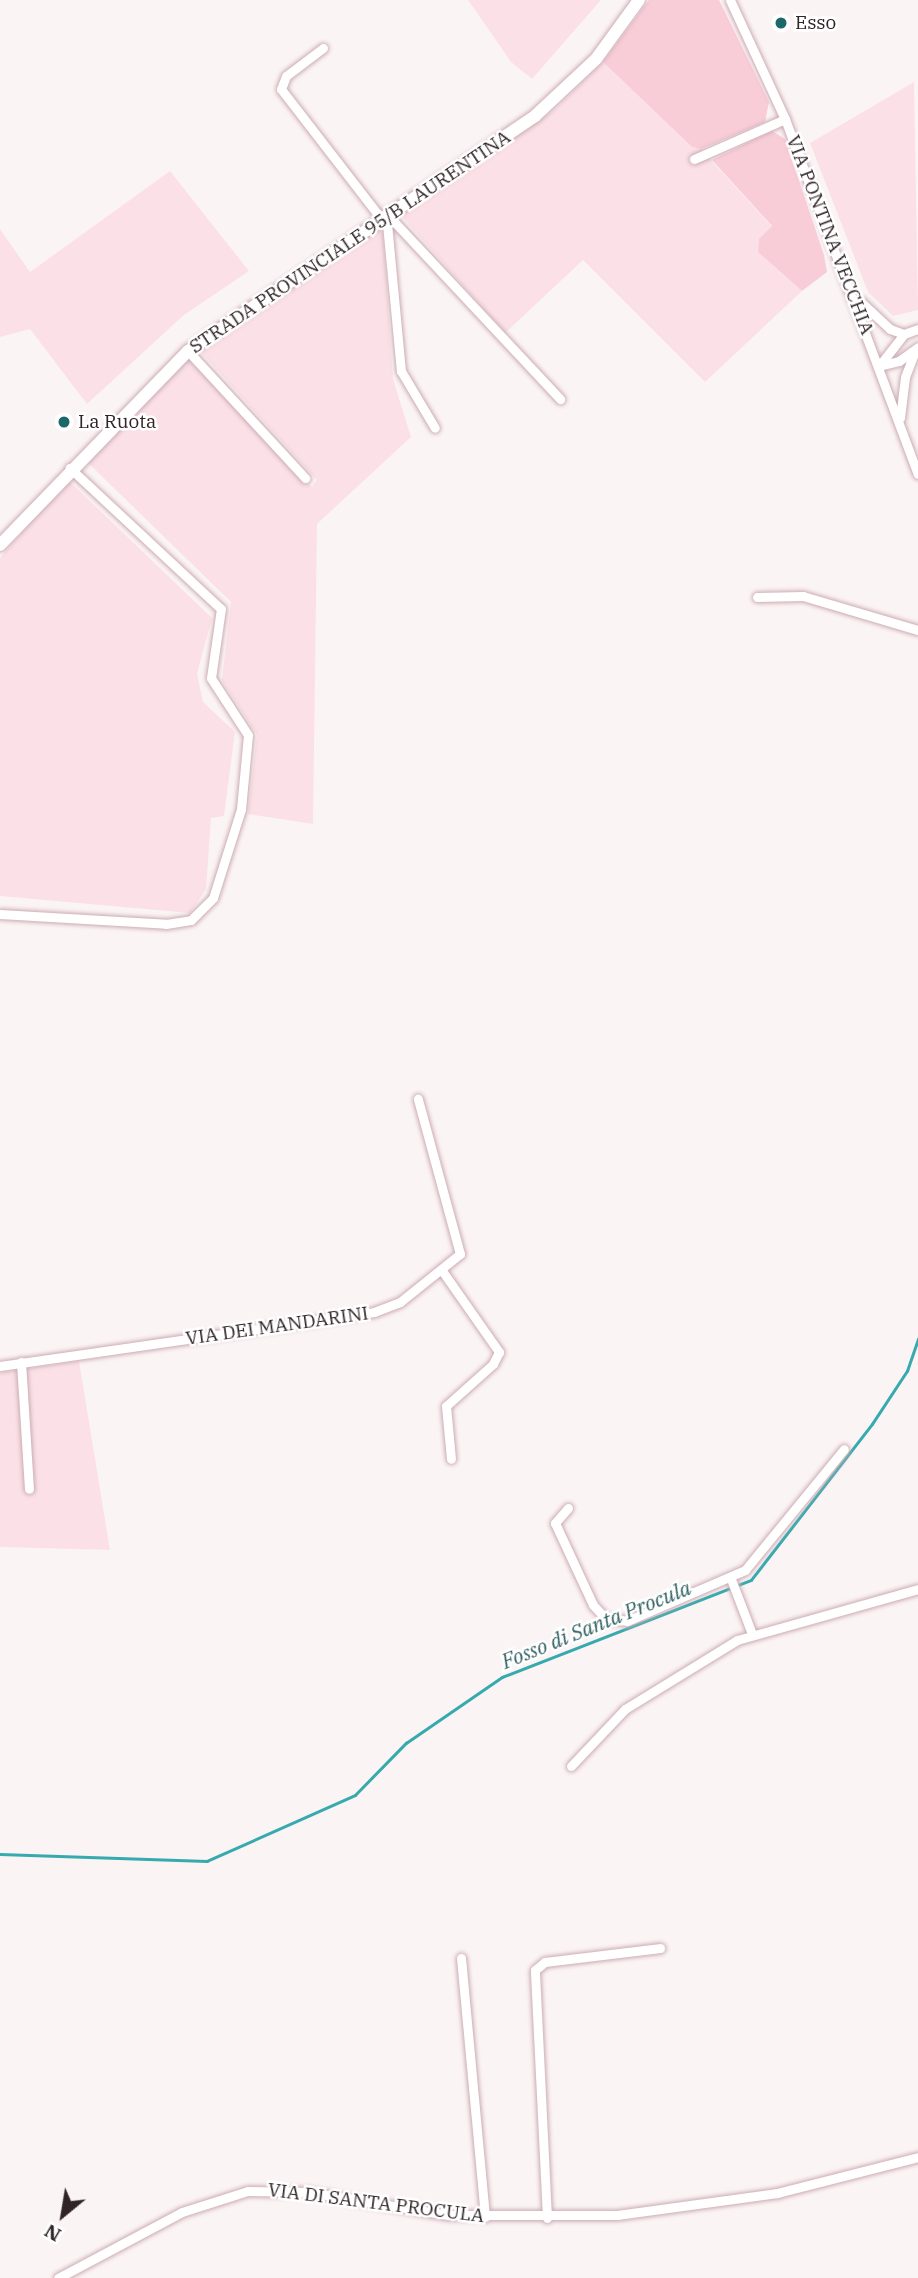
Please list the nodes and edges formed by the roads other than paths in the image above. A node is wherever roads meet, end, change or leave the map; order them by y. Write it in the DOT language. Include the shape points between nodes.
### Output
graph roads {
  1 [pos="639,0"];
  2 [pos="730,0"];
  3 [pos="323,48"];
  4 [pos="785,119"];
  5 [pos="694,159"];
  6 [pos="383,215"];
  7 [pos="853,292"];
  8 [pos="918,329"];
  9 [pos="904,334"];
  10 [pos="918,348"];
  11 [pos="188,351"];
  12 [pos="879,366"];
  13 [pos="560,399"];
  14 [pos="899,424"];
  15 [pos="435,428"];
  16 [pos="70,468"];
  17 [pos="918,474"];
  18 [pos="305,478"];
  19 [pos="0,545"];
  20 [pos="757,597"];
  21 [pos="918,630"];
  22 [pos="0,914"];
  23 [pos="418,1099"];
  24 [pos="443,1272"];
  25 [pos="21,1362"];
  26 [pos="0,1366"];
  27 [pos="844,1449"];
  28 [pos="451,1459"];
  29 [pos="29,1489"];
  30 [pos="568,1508"];
  31 [pos="731,1579"];
  32 [pos="918,1589"];
  33 [pos="752,1634"];
  34 [pos="571,1766"];
  35 [pos="660,1948"];
  36 [pos="461,1958"];
  37 [pos="918,2157"];
  38 [pos="485,2217"];
  39 [pos="547,2218"];
  40 [pos="58,2278"];
  1 -- 6 [label="main road, STRADA PROVINCIALE 95/B LAURENTINA" via="596,59 550,105"];
  2 -- 4 [label="street, VIA PONTINA VECCHIA"];
  3 -- 6 [label="street" via="286,76 281,89"];
  4 -- 5 [label="street"];
  4 -- 7 [label="street, VIA PONTINA VECCHIA"];
  6 -- 11 [label="main road, STRADA PROVINCIALE 95/B LAURENTINA"];
  6 -- 13 [label="street"];
  6 -- 15 [label="street" via="400,368"];
  7 -- 9 [label="street" via="876,320"];
  7 -- 12 [label="street, VIA PONTINA VECCHIA"];
  8 -- 9 [label="street"];
  9 -- 12 [label="street"];
  10 -- 12 [label="street" via="899,361"];
  10 -- 14 [label="street" via="905,377"];
  11 -- 16 [label="main road, STRADA PROVINCIALE 95/B LAURENTINA"];
  11 -- 18 [label="street"];
  12 -- 14 [label="street, VIA PONTINA VECCHIA"];
  14 -- 17 [label="street, VIA PONTINA VECCHIA"];
  16 -- 19 [label="main road, STRADA PROVINCIALE 95/B LAURENTINA"];
  16 -- 22 [label="street" via="221,608 211,678 248,734 240,815 211,902 191,920 166,924"];
  20 -- 21 [label="street" via="803,596"];
  23 -- 24 [label="street, VIA DEI MANDARINI" via="460,1251"];
  24 -- 25 [label="street, VIA DEI MANDARINI" via="397,1304 374,1312"];
  24 -- 28 [label="street" via="499,1355 448,1403"];
  25 -- 26 [label="street, VIA DEI MANDARINI"];
  25 -- 29 [label="street"];
  27 -- 31 [label="street" via="768,1548"];
  30 -- 31 [label="street" via="555,1522 593,1605 606,1619 626,1621"];
  31 -- 33 [label="street"];
  32 -- 33 [label="street"];
  33 -- 34 [label="street" via="625,1709"];
  35 -- 39 [label="street" via="545,1962 535,1970"];
  36 -- 38 [label="street"];
  37 -- 39 [label="street, VIA DI SANTA PROCULA" via="717,2204"];
  38 -- 39 [label="street, VIA DI SANTA PROCULA"];
  38 -- 40 [label="street, VIA DI SANTA PROCULA" via="402,2210 295,2191 248,2191 182,2212"];
}
